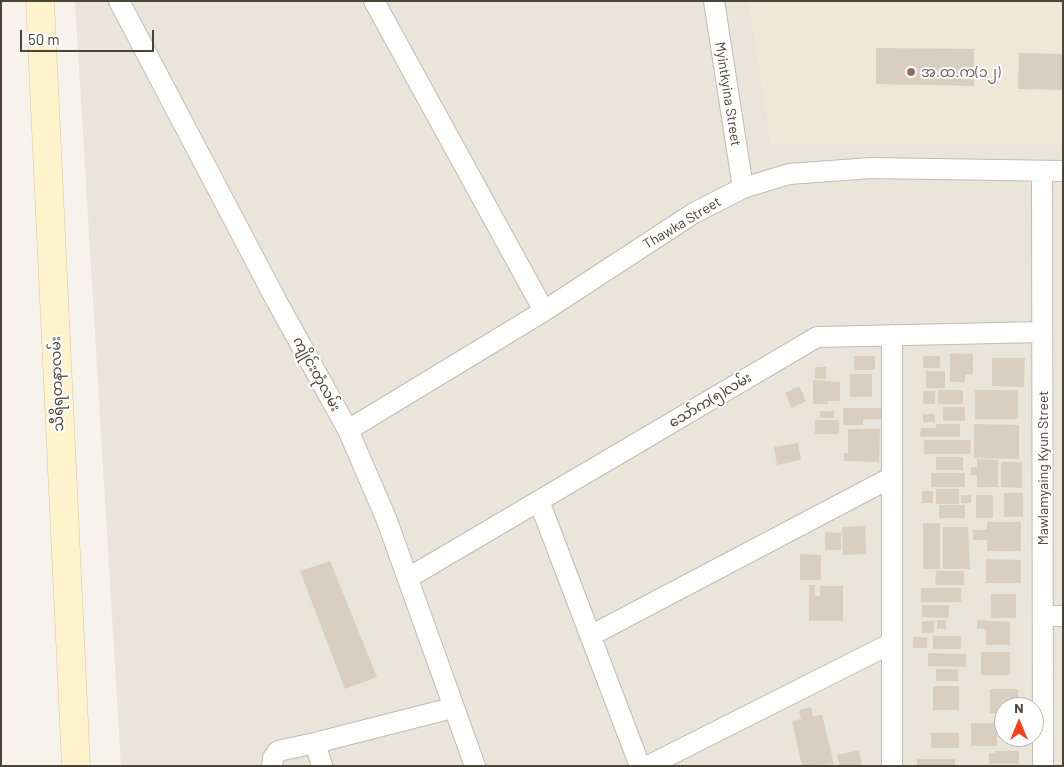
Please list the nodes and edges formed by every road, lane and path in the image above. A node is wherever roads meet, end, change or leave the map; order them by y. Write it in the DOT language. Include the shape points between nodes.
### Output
graph roads {
  1 [pos="40,1"];
  2 [pos="119,1"];
  3 [pos="374,1"];
  4 [pos="714,1"];
  5 [pos="1042,171"];
  6 [pos="1063,171"];
  7 [pos="743,188"];
  8 [pos="544,311"];
  9 [pos="1042,332"];
  10 [pos="892,335"];
  11 [pos="348,430"];
  12 [pos="892,477"];
  13 [pos="539,501"];
  14 [pos="408,578"];
  15 [pos="1043,616"];
  16 [pos="1063,616"];
  17 [pos="590,636"];
  18 [pos="892,643"];
  19 [pos="452,708"];
  20 [pos="315,743"];
  21 [pos="76,766"];
  22 [pos="272,766"];
  23 [pos="322,766"];
  24 [pos="475,766"];
  25 [pos="640,766"];
  26 [pos="648,766"];
  27 [pos="892,766"];
  28 [pos="1043,766"];
  1 -- 21 [label="main road, သီရိရတနာလမ်း"];
  2 -- 11 [label="street, ကျိုင်းတုံလမ်း"];
  3 -- 8 [label="street"];
  4 -- 7 [label="street, Myintkyina Street"];
  5 -- 6 [label="street, Thawka Street"];
  5 -- 7 [label="street, Thawka Street" via="871,168 789,174"];
  5 -- 9 [label="street, Mawlamyaing Kyun Street"];
  7 -- 8 [label="street, Thawka Street" via="694,213"];
  8 -- 11 [label="street, Thawka Street"];
  9 -- 10 [label="street, သော်က(၅)လမ်း"];
  9 -- 15 [label="street, Mawlamyaing Kyun Street"];
  10 -- 12 [label="street"];
  10 -- 13 [label="street, သော်က(၅)လမ်း" via="817,336"];
  11 -- 14 [label="street, ကျိုင်းတုံလမ်း"];
  12 -- 17 [label="street"];
  12 -- 18 [label="street"];
  13 -- 14 [label="street, သော်က(၅)လမ်း"];
  13 -- 17 [label="street"];
  14 -- 19 [label="street, ကျိုင်းတုံလမ်း"];
  15 -- 16 [label="street"];
  15 -- 28 [label="street, Mawlamyaing Kyun Street"];
  17 -- 25 [label="street"];
  18 -- 26 [label="street"];
  18 -- 27 [label="street"];
  19 -- 20 [label="street"];
  19 -- 24 [label="street, ကျိုင်းတုံလမ်း"];
  20 -- 22 [label="street" via="278,751"];
  20 -- 23 [label="street"];
}
